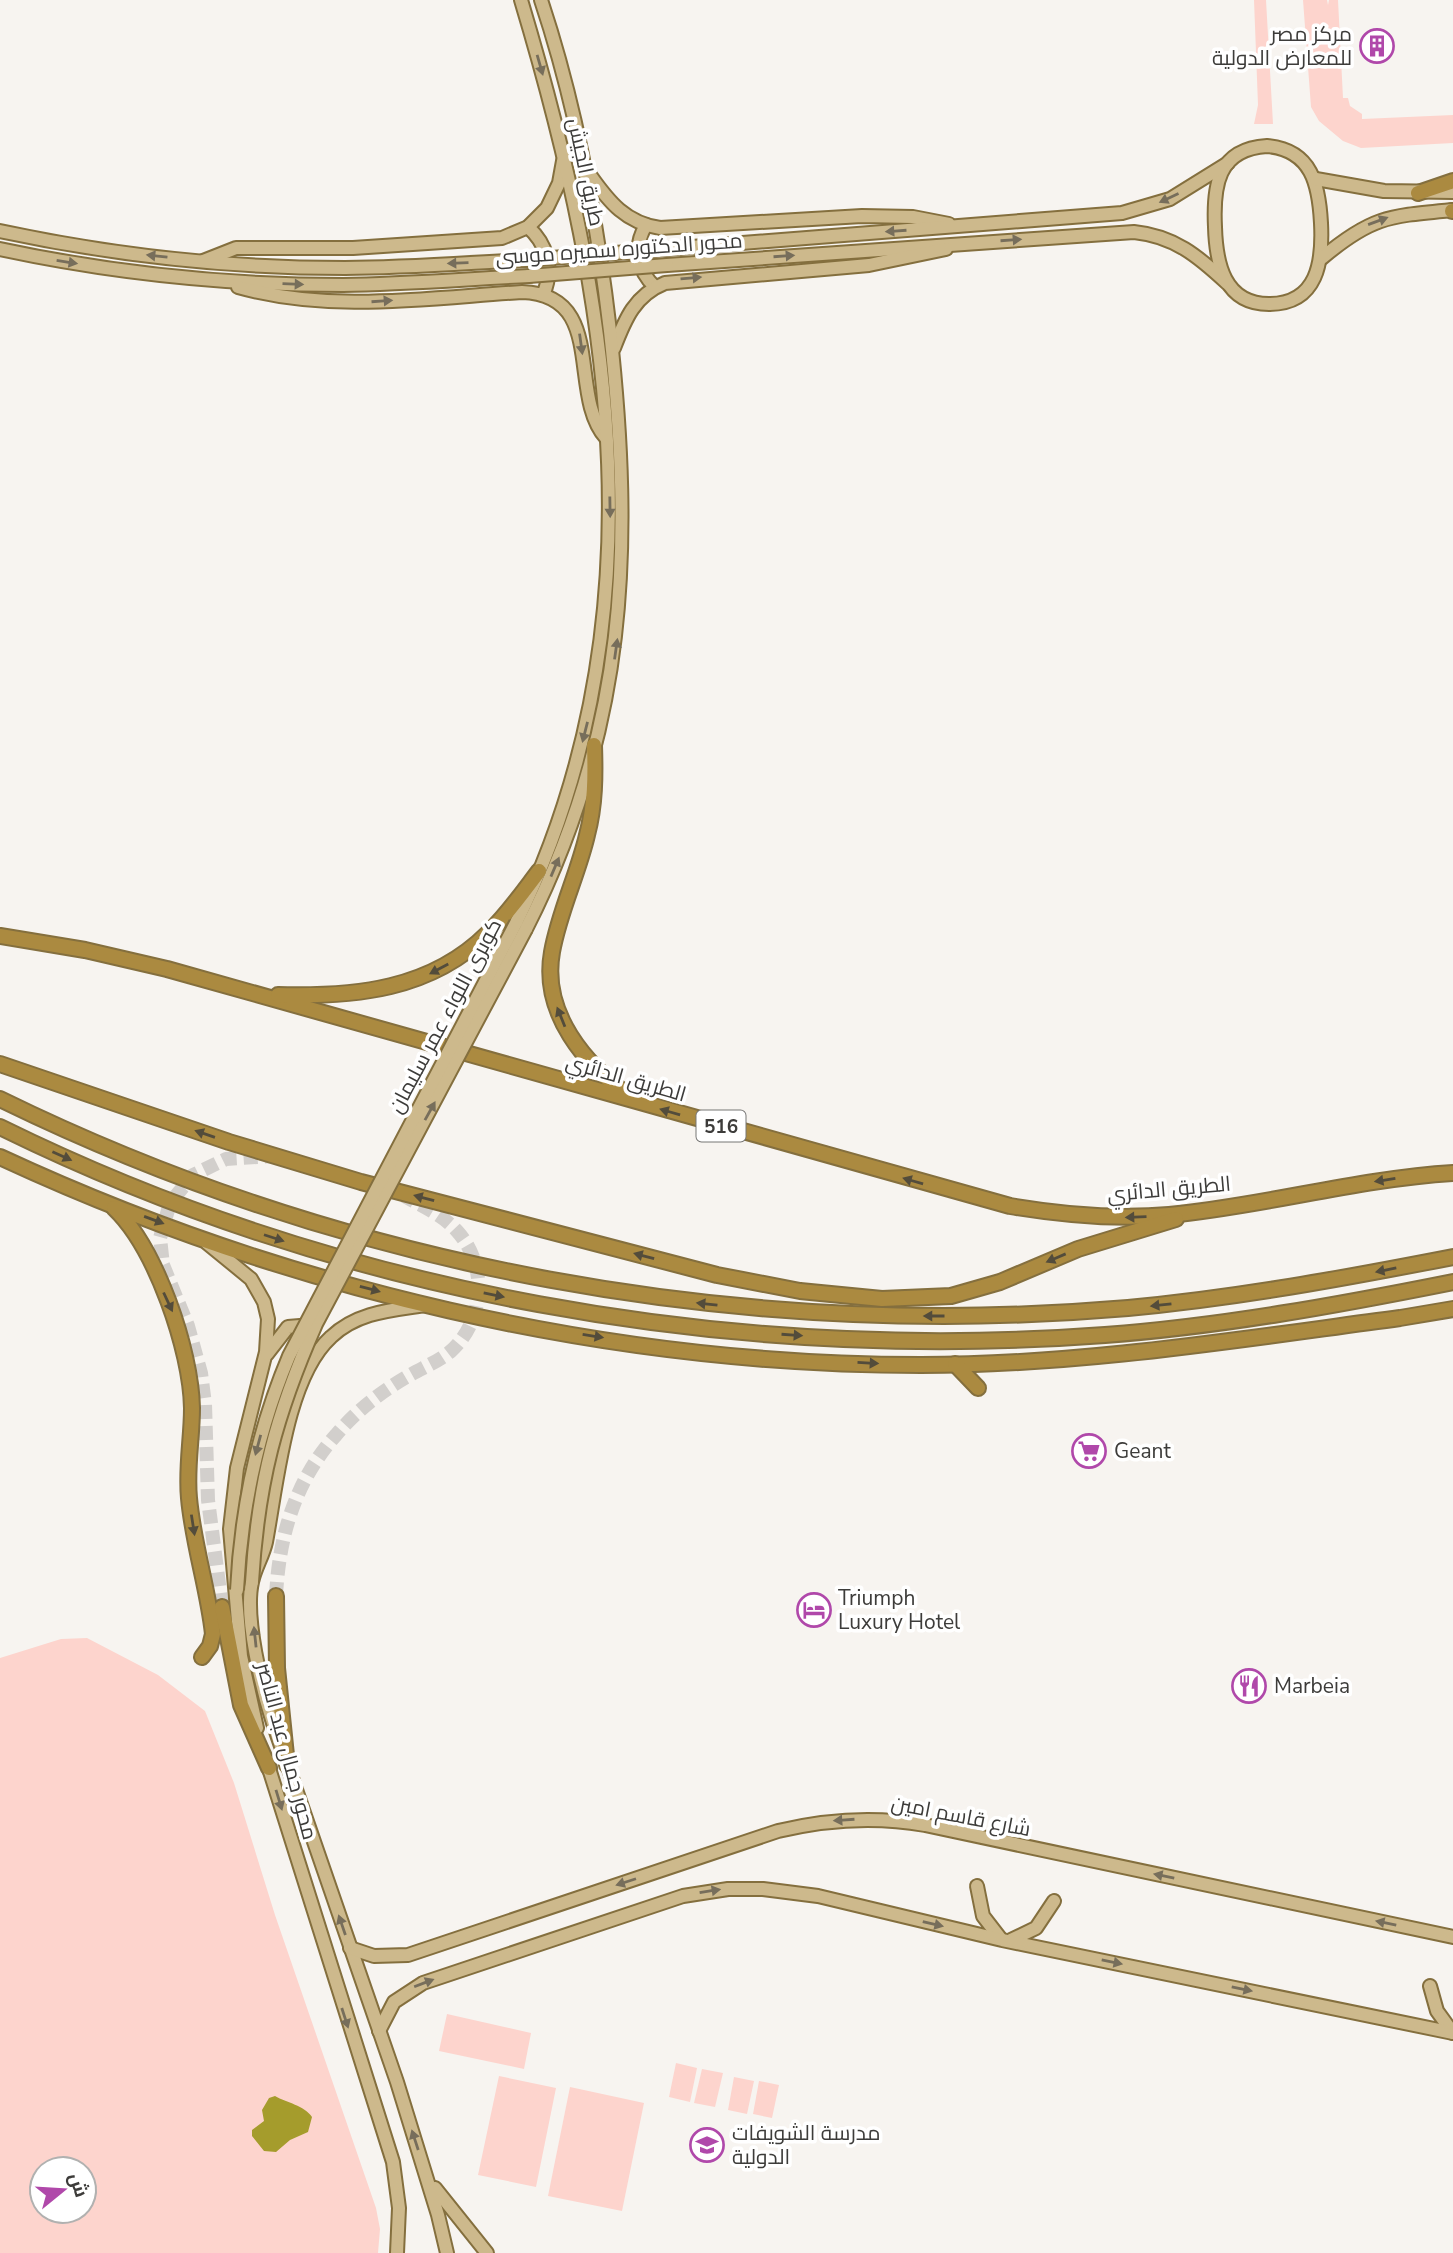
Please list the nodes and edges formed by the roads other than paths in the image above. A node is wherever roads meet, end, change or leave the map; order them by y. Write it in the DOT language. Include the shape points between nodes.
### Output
graph roads {
  1 [pos="520,0"];
  2 [pos="541,0"];
  3 [pos="564,154"];
  4 [pos="1227,163"];
  5 [pos="586,169"];
  6 [pos="1316,179"];
  7 [pos="1453,181"];
  8 [pos="1453,192"];
  9 [pos="1418,193"];
  10 [pos="1453,211"];
  11 [pos="646,225"];
  12 [pos="959,226"];
  13 [pos="528,227"];
  14 [pos="0,231"];
  15 [pos="961,243"];
  16 [pos="0,249"];
  17 [pos="1322,258"];
  18 [pos="203,261"];
  19 [pos="218,280"];
  20 [pos="1227,283"];
  21 [pos="655,287"];
  22 [pos="543,295"];
  23 [pos="612,352"];
  24 [pos="619,434"];
  25 [pos="606,439"];
  26 [pos="594,745"];
  27 [pos="539,871"];
  28 [pos="521,926"];
  29 [pos="0,936"];
  30 [pos="259,995"];
  31 [pos="0,1065"];
  32 [pos="0,1099"];
  33 [pos="638,1103"];
  34 [pos="0,1127"];
  35 [pos="0,1157"];
  36 [pos="1453,1173"];
  37 [pos="107,1203"];
  38 [pos="1190,1213"];
  39 [pos="200,1237"];
  40 [pos="1453,1257"];
  41 [pos="1453,1282"];
  42 [pos="916,1300"];
  43 [pos="430,1305"];
  44 [pos="1453,1309"];
  45 [pos="995,1315"];
  46 [pos="264,1359"];
  47 [pos="311,1364"];
  48 [pos="955,1364"];
  49 [pos="978,1388"];
  50 [pos="252,1582"];
  51 [pos="237,1590"];
  52 [pos="276,1596"];
  53 [pos="222,1607"];
  54 [pos="202,1657"];
  55 [pos="287,1765"];
  56 [pos="269,1768"];
  57 [pos="977,1886"];
  58 [pos="1054,1901"];
  59 [pos="1453,1937"];
  60 [pos="1005,1940"];
  61 [pos="350,1948"];
  62 [pos="1430,1986"];
  63 [pos="379,2031"];
  64 [pos="1453,2033"];
  65 [pos="427,2176"];
  66 [pos="397,2253"];
  67 [pos="447,2253"];
  68 [pos="487,2253"];
  1 -- 3 [label="main road, طريق الجيش, one-way"];
  2 -- 5 [label="main road, طريق الجيش"];
  3 -- 13 [label="main road" via="552,200"];
  3 -- 25 [label="main road, طريق الجيش" via="589,286"];
  4 -- 6 [label="main road" via="1247,150 1274,147 1298,157"];
  4 -- 12 [label="main road, محور الدكتوره سميره موسى, one-way" via="1181,193 1134,211"];
  4 -- 20 [label="main road" via="1216,181 1213,202 1216,257"];
  5 -- 11 [label="main road" via="615,208"];
  5 -- 23 [label="main road, طريق الجيش"];
  6 -- 9 [label="main road"];
  6 -- 17 [label="main road"];
  7 -- 9 [label="highway"];
  8 -- 9 [label="main road"];
  17 -- 10 [label="main road, one-way" via="1355,231 1380,219"];
  11 -- 12 [label="main road" via="674,228 872,216 914,217"];
  11 -- 21 [label="main road" via="638,258"];
  12 -- 18 [label="main road, محور الدكتوره سميره موسى, one-way, bridge" via="526,260 346,268"];
  13 -- 18 [label="main road" via="489,239 353,248 236,248"];
  13 -- 22 [label="main road" via="547,256 549,276"];
  18 -- 14 [label="main road, محور الدكتوره سميره موسى, one-way"];
  19 -- 15 [label="main road, محور الدكتوره سميره موسى, one-way, bridge" via="345,285 529,276"];
  15 -- 20 [label="main road, محور الدكتوره سميره موسى, one-way" via="1144,233 1189,250"];
  21 -- 15 [label="main road, one-way" via="681,279 869,265 922,257"];
  16 -- 19 [label="main road, محور الدكتوره سميره موسى, one-way"];
  17 -- 20 [label="main road" via="1306,289 1282,302 1248,300"];
  19 -- 22 [label="main road, one-way" via="269,295 335,302 522,292"];
  21 -- 23 [label="main road" via="628,313"];
  22 -- 25 [label="main road, one-way" via="562,306 576,324 590,410"];
  23 -- 24 [label="main road, طريق الجيش"];
  26 -- 24 [label="main road, كوبرى اللواء عمر سليمان, one-way" via="609,690 620,608 624,521"];
  25 -- 27 [label="main road, كوبرى اللواء عمر سليمان, one-way" via="610,561 599,666 574,771"];
  28 -- 26 [label="main road, كوبرى اللواء عمر سليمان, one-way" via="572,824"];
  33 -- 26 [label="highway, one-way" via="578,1048 561,1018 552,985 552,948 592,813"];
  27 -- 28 [label="main road, كوبرى اللواء عمر سليمان"];
  27 -- 30 [label="highway, one-way" via="481,940 426,975 356,994"];
  50 -- 28 [label="main road, كوبرى اللواء عمر سليمان, one-way, bridge" via="264,1469 291,1380"];
  28 -- 51 [label="main road, كوبرى اللواء عمر سليمان, one-way, bridge" via="325,1283 280,1377 248,1487"];
  29 -- 30 [label="highway, الطريق الدائري / 516" via="113,956"];
  30 -- 33 [label="highway, الطريق الدائري / 516"];
  42 -- 31 [label="highway, 516, one-way" via="800,1291 718,1275 317,1169"];
  45 -- 32 [label="highway, 516, one-way" via="850,1314 729,1306 608,1290 479,1264 226,1194 99,1146"];
  38 -- 33 [label="highway, الطريق الدائري / 516, one-way" via="1099,1217 1010,1206"];
  34 -- 41 [label="highway, one-way" via="177,1204 360,1264 520,1300 719,1329 906,1340 1066,1337 1252,1318"];
  35 -- 37 [label="highway"];
  36 -- 38 [label="highway, الطريق الدائري / 516, one-way"];
  37 -- 39 [label="highway, one-way"];
  37 -- 54 [label="highway, one-way" via="139,1241 173,1313 186,1359 192,1406 189,1497 213,1630"];
  38 -- 42 [label="highway, 516, one-way" via="1078,1249 984,1287"];
  39 -- 43 [label="highway, one-way"];
  39 -- 46 [label="main road, محور جمال عبد الناصر" via="245,1272 261,1294 269,1328"];
  40 -- 45 [label="highway, 516, one-way" via="1218,1298"];
  42 -- 45 [label="highway, 516" via="957,1304"];
  43 -- 47 [label="main road, محور جمال عبد الناصر" via="355,1320 326,1341"];
  43 -- 48 [label="highway, one-way" via="652,1345 796,1360"];
  44 -- 48 [label="highway" via="1136,1353"];
  46 -- 47 [label="main road" via="282,1332 296,1326 312,1336"];
  46 -- 51 [label="main road, محور جمال عبد الناصر" via="240,1448 231,1509 230,1560"];
  47 -- 50 [label="main road, محور جمال عبد الناصر" via="284,1445 266,1542"];
  48 -- 49 [label="highway"];
  55 -- 50 [label="main road, محور جمال عبد الناصر, one-way" via="262,1684"];
  51 -- 56 [label="main road, محور جمال عبد الناصر" via="243,1674"];
  52 -- 55 [label="highway" via="277,1668"];
  53 -- 56 [label="highway" via="241,1705"];
  61 -- 55 [label="main road, محور جمال عبد الناصر, one-way"];
  56 -- 66 [label="main road, محور جمال عبد الناصر, one-way" via="393,2162 399,2208"];
  57 -- 60 [label="main road" via="983,1916"];
  58 -- 60 [label="main road" via="1036,1928"];
  59 -- 61 [label="main road, شارع قاسم امين, one-way" via="925,1825 866,1819 778,1831 408,1955 374,1956"];
  63 -- 60 [label="main road, one-way" via="394,2002 417,1986 713,1890 763,1889 818,1896"];
  60 -- 64 [label="main road, one-way"];
  61 -- 63 [label="main road, محور جمال عبد الناصر"];
  62 -- 64 [label="main road" via="1437,2011"];
  65 -- 63 [label="main road, محور جمال عبد الناصر, one-way"];
  65 -- 67 [label="main road, محور جمال عبد الناصر"];
  65 -- 68 [label="main road"];
}
